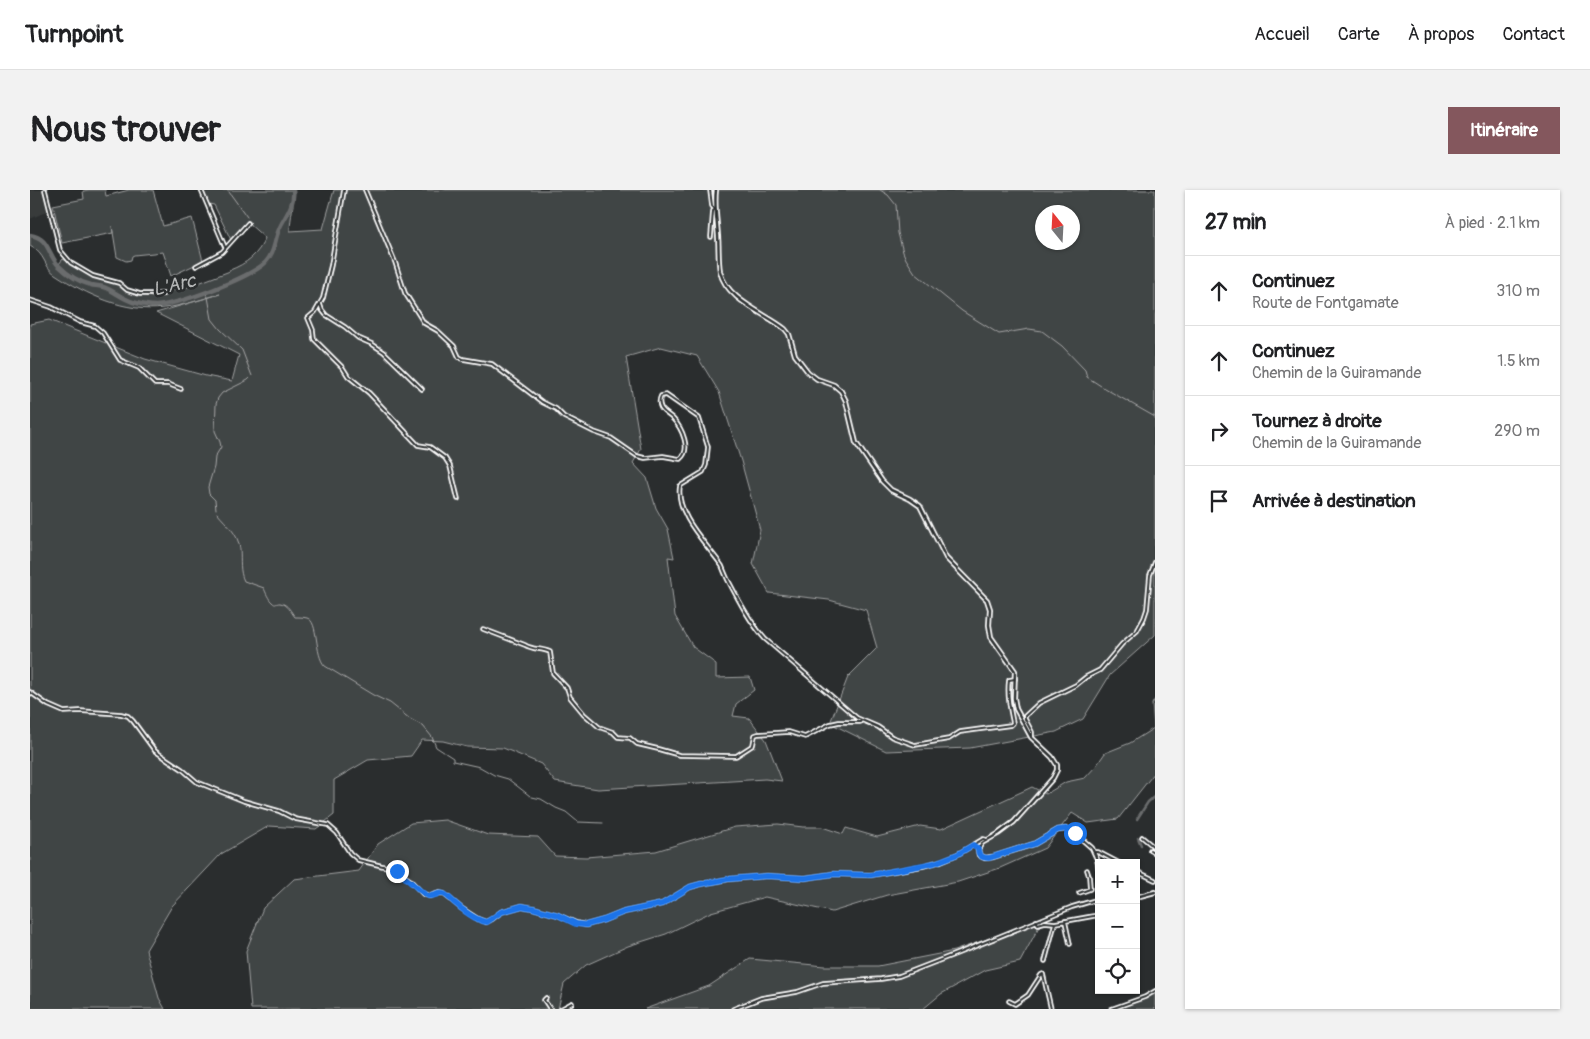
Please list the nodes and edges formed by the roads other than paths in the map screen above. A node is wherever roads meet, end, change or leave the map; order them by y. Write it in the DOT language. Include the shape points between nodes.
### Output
graph roads {
  1 [pos="45,190"];
  2 [pos="200,190"];
  3 [pos="344,190"];
  4 [pos="365,190"];
  5 [pos="710,190"];
  6 [pos="716,190"];
  7 [pos="715,209"];
  8 [pos="248,223"];
  9 [pos="711,237"];
  10 [pos="226,248"];
  11 [pos="196,266"];
  12 [pos="164,294"];
  13 [pos="30,300"];
  14 [pos="320,304"];
  15 [pos="181,388"];
  16 [pos="422,389"];
  17 [pos="458,499"];
  18 [pos="1155,562"];
  19 [pos="483,629"];
  20 [pos="1016,679"];
  21 [pos="30,692"];
  22 [pos="861,720"];
  23 [pos="1033,739"];
  24 [pos="1142,837"];
  25 [pos="987,840"];
  26 [pos="973,845"];
  27 [pos="1155,848"];
  28 [pos="978,849"];
  29 [pos="1150,850"];
  30 [pos="1095,852"];
  31 [pos="1155,853"];
  32 [pos="1098,859"];
  33 [pos="1111,859"];
  34 [pos="1087,870"];
  35 [pos="1140,874"];
  36 [pos="1155,880"];
  37 [pos="1155,892"];
  38 [pos="1079,893"];
  39 [pos="1140,896"];
  40 [pos="1095,900"];
  41 [pos="1095,915"];
  42 [pos="1065,921"];
  43 [pos="1036,922"];
  44 [pos="1055,924"];
  45 [pos="1070,944"];
  46 [pos="1045,961"];
  47 [pos="1155,991"];
  48 [pos="546,998"];
  49 [pos="1009,1001"];
  50 [pos="572,1003"];
  51 [pos="550,1009"];
  52 [pos="561,1009"];
  53 [pos="733,1009"];
  54 [pos="1051,1009"];
  55 [pos="1111,1009"];
  1 -- 12 [label="street" via="60,250 72,263 93,276 119,283 128,290 140,294"];
  2 -- 10 [label="street"];
  3 -- 14 [label="street" via="331,268"];
  4 -- 22 [label="street" via="405,293 424,323 438,331 463,359 492,364 564,416 644,458 663,456 680,459 685,452 683,436 661,407 661,396 666,395 699,418 708,447 706,465 703,472 680,486 679,493 690,524 722,567 765,639"];
  5 -- 7 [label="street"];
  6 -- 7 [label="street"];
  7 -- 9 [label="street"];
  7 -- 20 [label="street" via="720,270 724,281 741,300 789,334 795,355 808,372 841,391 856,442 882,481 891,490 920,506 946,558 987,600 989,631"];
  8 -- 10 [label="street"];
  10 -- 11 [label="street"];
  13 -- 15 [label="street" via="95,326 120,360 139,368 156,384"];
  14 -- 16 [label="street" via="326,315 384,352"];
  14 -- 17 [label="street" via="308,320 314,339 418,445 436,450 448,462"];
  18 -- 23 [label="street" via="1150,575 1147,609 1138,631 1100,670 1026,714"];
  19 -- 22 [label="street" via="530,649 550,652 555,675 584,714 599,727 613,732 618,738 630,738 637,744 675,754 736,756 753,745 758,734 789,732 805,737 830,724"];
  20 -- 22 [label="street" via="1010,680 1008,688 1011,725 960,732 949,739 915,745"];
  20 -- 23 [label="street" via="1014,704"];
  21 -- 26 [label="street" via="64,712 128,716 155,751 197,782 244,801 279,810 295,819 328,825 358,860 397,871 423,894 444,894 486,922 501,912 522,906 586,925 662,904 701,884 767,876 871,875 934,863"];
  23 -- 25 [label="street" via="1055,761 1056,774 1014,822"];
  24 -- 27 [label="street"];
  25 -- 26 [label="street"];
  25 -- 28 [label="street"];
  26 -- 28 [label="street"];
  28 -- 30 [label="street" via="982,857 993,857 1034,844 1066,829"];
  29 -- 31 [label="street"];
  30 -- 32 [label="street"];
  30 -- 33 [label="street"];
  34 -- 38 [label="street" via="1090,889"];
  35 -- 36 [label="street"];
  37 -- 39 [label="street"];
  40 -- 43 [label="street"];
  41 -- 42 [label="street"];
  42 -- 44 [label="street"];
  42 -- 45 [label="street"];
  43 -- 44 [label="street"];
  43 -- 53 [label="street" via="899,976 822,982"];
  44 -- 46 [label="street"];
  47 -- 55 [label="street"];
  48 -- 51 [label="street" via="544,1003"];
  49 -- 54 [label="street" via="1015,1004 1022,1000 1043,974"];
  50 -- 52 [label="street"];
}
